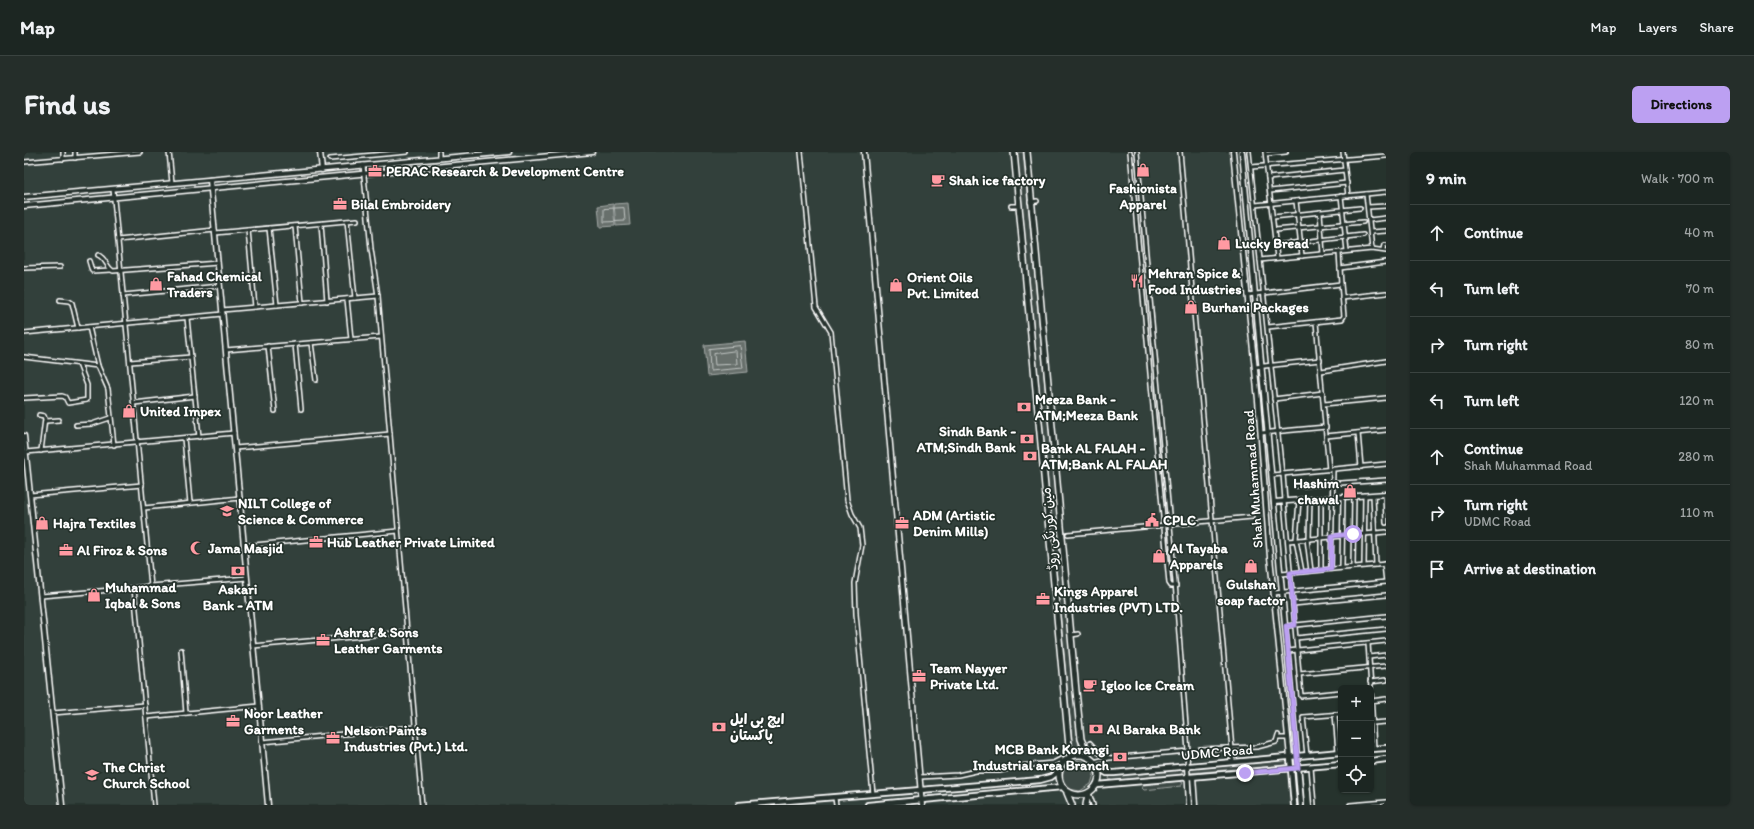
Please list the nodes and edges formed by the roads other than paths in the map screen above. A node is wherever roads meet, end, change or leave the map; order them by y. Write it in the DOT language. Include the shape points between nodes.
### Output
graph roads {
  1 [pos="63,152"];
  2 [pos="75,152"];
  3 [pos="86,152"];
  4 [pos="140,152"];
  5 [pos="170,152"];
  6 [pos="320,152"];
  7 [pos="407,152"];
  8 [pos="509,152"];
  9 [pos="538,152"];
  10 [pos="592,152"];
  11 [pos="801,152"];
  12 [pos="864,152"];
  13 [pos="1014,152"];
  14 [pos="1027,152"];
  15 [pos="1130,152"];
  16 [pos="1137,152"];
  17 [pos="1180,152"];
  18 [pos="1233,152"];
  19 [pos="1242,152"];
  20 [pos="1249,152"];
  21 [pos="1286,152"];
  22 [pos="1344,152"];
  23 [pos="128,153"];
  24 [pos="1266,153"];
  25 [pos="474,154"];
  26 [pos="439,155"];
  27 [pos="1386,156"];
  28 [pos="87,157"];
  29 [pos="538,157"];
  30 [pos="75,158"];
  31 [pos="64,159"];
  32 [pos="330,159"];
  33 [pos="1344,159"];
  34 [pos="24,162"];
  35 [pos="339,162"];
  36 [pos="363,165"];
  37 [pos="321,166"];
  38 [pos="1267,166"];
  39 [pos="1251,167"];
  40 [pos="1345,170"];
  41 [pos="363,173"];
  42 [pos="1268,178"];
  43 [pos="210,180"];
  44 [pos="172,183"];
  45 [pos="1347,183"];
  46 [pos="211,188"];
  47 [pos="113,189"];
  48 [pos="1270,191"];
  49 [pos="1386,192"];
  50 [pos="1366,194"];
  51 [pos="1341,196"];
  52 [pos="1348,196"];
  53 [pos="24,197"];
  54 [pos="114,197"];
  55 [pos="1037,201"];
  56 [pos="1296,201"];
  57 [pos="1030,202"];
  58 [pos="1271,203"];
  59 [pos="1255,205"];
  60 [pos="24,206"];
  61 [pos="1011,206"];
  62 [pos="1019,206"];
  63 [pos="1386,206"];
  64 [pos="1368,207"];
  65 [pos="1360,208"];
  66 [pos="1343,210"];
  67 [pos="1320,212"];
  68 [pos="1298,214"];
  69 [pos="1273,216"];
  70 [pos="1386,218"];
  71 [pos="357,220"];
  72 [pos="1369,220"];
  73 [pos="347,221"];
  74 [pos="1363,222"];
  75 [pos="1344,223"];
  76 [pos="321,224"];
  77 [pos="295,226"];
  78 [pos="1137,226"];
  79 [pos="1143,226"];
  80 [pos="1321,226"];
  81 [pos="269,228"];
  82 [pos="1299,228"];
  83 [pos="248,230"];
  84 [pos="1275,230"];
  85 [pos="1386,231"];
  86 [pos="215,232"];
  87 [pos="1370,232"];
  88 [pos="1363,235"];
  89 [pos="1346,237"];
  90 [pos="118,240"];
  91 [pos="1322,240"];
  92 [pos="1301,242"];
  93 [pos="1276,245"];
  94 [pos="1386,245"];
  95 [pos="1372,249"];
  96 [pos="1384,250"];
  97 [pos="1347,251"];
  98 [pos="1338,252"];
  99 [pos="1323,254"];
  100 [pos="98,255"];
  101 [pos="1302,256"];
  102 [pos="1277,258"];
  103 [pos="90,260"];
  104 [pos="1260,260"];
  105 [pos="1386,262"];
  106 [pos="218,263"];
  107 [pos="60,267"];
  108 [pos="24,268"];
  109 [pos="1340,268"];
  110 [pos="111,270"];
  111 [pos="121,271"];
  112 [pos="1340,284"];
  113 [pos="220,286"];
  114 [pos="1386,293"];
  115 [pos="1254,294"];
  116 [pos="1264,294"];
  117 [pos="123,295"];
  118 [pos="1247,295"];
  119 [pos="378,296"];
  120 [pos="355,298"];
  121 [pos="1342,298"];
  122 [pos="347,299"];
  123 [pos="60,300"];
  124 [pos="327,301"];
  125 [pos="302,303"];
  126 [pos="276,305"];
  127 [pos="254,307"];
  128 [pos="222,312"];
  129 [pos="187,318"];
  130 [pos="1316,322"];
  131 [pos="126,324"];
  132 [pos="89,327"];
  133 [pos="1268,327"];
  134 [pos="78,328"];
  135 [pos="24,333"];
  136 [pos="382,336"];
  137 [pos="351,339"];
  138 [pos="311,343"];
  139 [pos="294,344"];
  140 [pos="268,346"];
  141 [pos="226,350"];
  142 [pos="24,357"];
  143 [pos="191,357"];
  144 [pos="1320,360"];
  145 [pos="130,362"];
  146 [pos="1386,362"];
  147 [pos="79,364"];
  148 [pos="98,366"];
  149 [pos="1271,366"];
  150 [pos="1255,367"];
  151 [pos="1262,367"];
  152 [pos="1321,371"];
  153 [pos="1151,374"];
  154 [pos="1156,374"];
  155 [pos="316,380"];
  156 [pos="1323,393"];
  157 [pos="195,396"];
  158 [pos="24,398"];
  159 [pos="1386,398"];
  160 [pos="1274,399"];
  161 [pos="134,403"];
  162 [pos="1159,404"];
  163 [pos="1324,404"];
  164 [pos="1154,405"];
  165 [pos="301,409"];
  166 [pos="275,411"];
  167 [pos="39,415"];
  168 [pos="110,418"];
  169 [pos="59,420"];
  170 [pos="46,421"];
  171 [pos="76,425"];
  172 [pos="1326,427"];
  173 [pos="1386,430"];
  174 [pos="1277,431"];
  175 [pos="1268,432"];
  176 [pos="234,433"];
  177 [pos="1261,433"];
  178 [pos="1358,433"];
  179 [pos="390,434"];
  180 [pos="24,436"];
  181 [pos="1326,436"];
  182 [pos="199,437"];
  183 [pos="184,438"];
  184 [pos="138,443"];
  185 [pos="114,445"];
  186 [pos="235,448"];
  187 [pos="41,451"];
  188 [pos="26,452"];
  189 [pos="1158,455"];
  190 [pos="1164,455"];
  191 [pos="1386,464"];
  192 [pos="1361,466"];
  193 [pos="1331,470"];
  194 [pos="1282,474"];
  195 [pos="1272,475"];
  196 [pos="1386,480"];
  197 [pos="1333,483"];
  198 [pos="142,485"];
  199 [pos="1296,486"];
  200 [pos="1385,494"];
  201 [pos="30,495"];
  202 [pos="1373,495"];
  203 [pos="1354,496"];
  204 [pos="1365,496"];
  205 [pos="1343,497"];
  206 [pos="240,498"];
  207 [pos="1322,498"];
  208 [pos="1333,498"];
  209 [pos="1310,499"];
  210 [pos="1299,500"];
  211 [pos="1285,501"];
  212 [pos="1274,502"];
  213 [pos="190,503"];
  214 [pos="144,508"];
  215 [pos="1252,517"];
  216 [pos="1212,522"];
  217 [pos="1386,523"];
  218 [pos="1170,526"];
  219 [pos="1164,527"];
  220 [pos="398,531"];
  221 [pos="1375,532"];
  222 [pos="1386,532"];
  223 [pos="1068,534"];
  224 [pos="1353,534"];
  225 [pos="1365,534"];
  226 [pos="1343,535"];
  227 [pos="1332,536"];
  228 [pos="1320,538"];
  229 [pos="1308,539"];
  230 [pos="1296,540"];
  231 [pos="1288,541"];
  232 [pos="244,546"];
  233 [pos="1270,553"];
  234 [pos="1279,553"];
  235 [pos="1385,564"];
  236 [pos="1376,565"];
  237 [pos="1364,566"];
  238 [pos="1353,567"];
  239 [pos="1342,568"];
  240 [pos="1331,569"];
  241 [pos="1321,570"];
  242 [pos="1311,571"];
  243 [pos="1302,572"];
  244 [pos="1290,573"];
  245 [pos="1281,574"];
  246 [pos="247,578"];
  247 [pos="1386,581"];
  248 [pos="151,586"];
  249 [pos="1176,586"];
  250 [pos="134,588"];
  251 [pos="1292,591"];
  252 [pos="1283,592"];
  253 [pos="1274,593"];
  254 [pos="1386,595"];
  255 [pos="41,596"];
  256 [pos="1293,604"];
  257 [pos="1386,616"];
  258 [pos="1295,625"];
  259 [pos="1286,626"];
  260 [pos="1386,629"];
  261 [pos="407,632"];
  262 [pos="1078,634"];
  263 [pos="1071,635"];
  264 [pos="1059,636"];
  265 [pos="1053,637"];
  266 [pos="1296,638"];
  267 [pos="1386,641"];
  268 [pos="1368,644"];
  269 [pos="254,646"];
  270 [pos="181,650"];
  271 [pos="1288,651"];
  272 [pos="1297,651"];
  273 [pos="1386,655"];
  274 [pos="1369,657"];
  275 [pos="1386,666"];
  276 [pos="1370,668"];
  277 [pos="1299,674"];
  278 [pos="1386,680"];
  279 [pos="1370,682"];
  280 [pos="1370,685"];
  281 [pos="1338,692"];
  282 [pos="1386,699"];
  283 [pos="1374,700"];
  284 [pos="145,705"];
  285 [pos="259,706"];
  286 [pos="53,713"];
  287 [pos="186,713"];
  288 [pos="1335,714"];
  289 [pos="146,717"];
  290 [pos="1386,722"];
  291 [pos="1374,723"];
  292 [pos="415,727"];
  293 [pos="1338,737"];
  294 [pos="1288,740"];
  295 [pos="1296,741"];
  296 [pos="262,742"];
  297 [pos="1090,743"];
  298 [pos="1231,747"];
  299 [pos="1386,748"];
  300 [pos="1200,749"];
  301 [pos="1374,749"];
  302 [pos="1188,752"];
  303 [pos="1338,752"];
  304 [pos="1307,755"];
  305 [pos="1297,756"];
  306 [pos="1070,757"];
  307 [pos="1290,757"];
  308 [pos="1089,758"];
  309 [pos="1110,758"];
  310 [pos="1386,759"];
  311 [pos="1232,761"];
  312 [pos="1374,761"];
  313 [pos="1094,762"];
  314 [pos="1338,764"];
  315 [pos="1187,766"];
  316 [pos="1097,767"];
  317 [pos="1311,767"];
  318 [pos="1291,768"];
  319 [pos="1298,768"];
  320 [pos="1059,771"];
  321 [pos="1298,774"];
  322 [pos="1291,776"];
  323 [pos="920,777"];
  324 [pos="1193,777"];
  325 [pos="1187,778"];
  326 [pos="1097,785"];
  327 [pos="1062,787"];
  328 [pos="921,790"];
  329 [pos="1067,793"];
  330 [pos="874,794"];
  331 [pos="1088,794"];
  332 [pos="835,798"];
  333 [pos="1386,802"];
  334 [pos="922,803"];
  335 [pos="892,804"];
  336 [pos="62,805"];
  337 [pos="154,805"];
  338 [pos="268,805"];
  339 [pos="422,805"];
  340 [pos="741,805"];
  341 [pos="836,805"];
  342 [pos="868,805"];
  343 [pos="874,805"];
  344 [pos="1072,805"];
  345 [pos="1086,805"];
  346 [pos="1092,805"];
  347 [pos="1189,805"];
  348 [pos="1195,805"];
  349 [pos="1294,805"];
  350 [pos="1301,805"];
  351 [pos="1314,805"];
  352 [pos="1350,805"];
  1 -- 31 [label="street"];
  2 -- 30 [label="street"];
  3 -- 28 [label="street"];
  4 -- 23 [label="street"];
  5 -- 44 [label="street"];
  6 -- 37 [label="street"];
  7 -- 35 [label="street"];
  8 -- 25 [label="street"];
  9 -- 29 [label="street"];
  10 -- 29 [label="street"];
  11 -- 330 [label="street" via="816,307 831,332 847,500 860,528 862,546 855,582 856,614"];
  12 -- 323 [label="street"];
  13 -- 62 [label="main road, مین کورنگی روڈ"];
  14 -- 57 [label="main road, مین کورنگی روڈ"];
  15 -- 78 [label="street"];
  16 -- 79 [label="street"];
  17 -- 216 [label="street"];
  18 -- 118 [label="street, Shah Muhammad Road"];
  19 -- 115 [label="street, Shah Muhammad Road"];
  20 -- 39 [label="street"];
  21 -- 24 [label="street"];
  22 -- 33 [label="street"];
  23 -- 28 [label="street"];
  24 -- 38 [label="street"];
  25 -- 26 [label="street"];
  26 -- 36 [label="street"];
  27 -- 33 [label="street"];
  28 -- 30 [label="street"];
  29 -- 41 [label="street"];
  30 -- 31 [label="street"];
  31 -- 34 [label="street"];
  32 -- 35 [label="street"];
  33 -- 38 [label="street"];
  33 -- 40 [label="street"];
  35 -- 36 [label="street"];
  35 -- 37 [label="street"];
  36 -- 41 [label="street"];
  37 -- 43 [label="street"];
  38 -- 39 [label="street"];
  38 -- 42 [label="street"];
  39 -- 59 [label="street"];
  40 -- 42 [label="street"];
  40 -- 45 [label="street"];
  41 -- 46 [label="street"];
  41 -- 119 [label="street"];
  42 -- 48 [label="street"];
  43 -- 44 [label="street"];
  43 -- 46 [label="street"];
  44 -- 47 [label="street"];
  45 -- 48 [label="street"];
  45 -- 52 [label="street"];
  46 -- 54 [label="street"];
  46 -- 86 [label="street"];
  47 -- 53 [label="street"];
  47 -- 54 [label="street"];
  48 -- 58 [label="street"];
  49 -- 50 [label="street"];
  50 -- 52 [label="street"];
  50 -- 64 [label="street"];
  51 -- 52 [label="street"];
  51 -- 56 [label="street"];
  51 -- 66 [label="street"];
  54 -- 60 [label="street"];
  54 -- 90 [label="street"];
  55 -- 57 [label="street"];
  56 -- 58 [label="street"];
  56 -- 68 [label="street"];
  57 -- 263 [label="main road, مین کورنگی روڈ"];
  58 -- 59 [label="street"];
  58 -- 69 [label="street"];
  59 -- 104 [label="street"];
  61 -- 62 [label="street"];
  62 -- 264 [label="main road, مین کورنگی روڈ"];
  63 -- 64 [label="street"];
  64 -- 72 [label="street"];
  65 -- 66 [label="street"];
  66 -- 67 [label="street"];
  66 -- 75 [label="street"];
  67 -- 68 [label="street"];
  67 -- 80 [label="street"];
  68 -- 69 [label="street"];
  68 -- 82 [label="street"];
  69 -- 84 [label="street"];
  70 -- 72 [label="street"];
  71 -- 73 [label="street"];
  72 -- 87 [label="street"];
  73 -- 76 [label="street"];
  73 -- 120 [label="street"];
  74 -- 75 [label="street"];
  75 -- 80 [label="street"];
  75 -- 89 [label="street"];
  76 -- 77 [label="street"];
  76 -- 124 [label="street"];
  77 -- 81 [label="street"];
  77 -- 125 [label="street"];
  78 -- 79 [label="street"];
  78 -- 153 [label="street"];
  79 -- 154 [label="street"];
  80 -- 82 [label="street"];
  80 -- 91 [label="street"];
  81 -- 83 [label="street"];
  81 -- 126 [label="street"];
  82 -- 84 [label="street"];
  82 -- 92 [label="street"];
  83 -- 86 [label="street"];
  83 -- 127 [label="street"];
  84 -- 93 [label="street"];
  85 -- 87 [label="street"];
  86 -- 90 [label="street"];
  86 -- 106 [label="street"];
  87 -- 95 [label="street"];
  88 -- 89 [label="street"];
  89 -- 91 [label="street"];
  89 -- 97 [label="street"];
  90 -- 111 [label="street"];
  91 -- 92 [label="street"];
  91 -- 99 [label="street"];
  92 -- 93 [label="street"];
  92 -- 101 [label="street"];
  93 -- 102 [label="street"];
  94 -- 96 [label="street"];
  95 -- 96 [label="street"];
  95 -- 97 [label="street"];
  97 -- 98 [label="street"];
  98 -- 99 [label="street"];
  98 -- 109 [label="street"];
  99 -- 101 [label="street"];
  100 -- 110 [label="street"];
  101 -- 102 [label="street"];
  102 -- 104 [label="street"];
  103 -- 110 [label="street" via="92,271"];
  104 -- 116 [label="street"];
  105 -- 109 [label="street"];
  106 -- 111 [label="street"];
  106 -- 113 [label="street"];
  107 -- 108 [label="street"];
  109 -- 112 [label="street"];
  110 -- 111 [label="street"];
  111 -- 117 [label="street"];
  112 -- 116 [label="street"];
  112 -- 121 [label="street"];
  113 -- 117 [label="street"];
  113 -- 128 [label="street"];
  114 -- 121 [label="street"];
  115 -- 116 [label="street"];
  115 -- 118 [label="street"];
  115 -- 151 [label="street, Shah Muhammad Road"];
  116 -- 133 [label="street"];
  117 -- 131 [label="street"];
  118 -- 150 [label="street, Shah Muhammad Road"];
  119 -- 120 [label="street"];
  119 -- 136 [label="street"];
  120 -- 122 [label="street"];
  121 -- 130 [label="street" via="1343,318"];
  122 -- 124 [label="street"];
  122 -- 137 [label="street"];
  123 -- 134 [label="street" via="72,303"];
  124 -- 125 [label="street"];
  125 -- 126 [label="street"];
  126 -- 127 [label="street"];
  127 -- 128 [label="street"];
  128 -- 129 [label="street"];
  128 -- 141 [label="street"];
  129 -- 131 [label="street"];
  129 -- 143 [label="street"];
  130 -- 133 [label="street"];
  130 -- 144 [label="street"];
  131 -- 132 [label="street"];
  131 -- 145 [label="street"];
  132 -- 134 [label="street"];
  132 -- 148 [label="street"];
  133 -- 149 [label="street"];
  134 -- 135 [label="street"];
  136 -- 137 [label="street"];
  136 -- 179 [label="street"];
  137 -- 138 [label="street"];
  138 -- 139 [label="street"];
  138 -- 155 [label="street"];
  139 -- 140 [label="street"];
  139 -- 165 [label="street"];
  140 -- 141 [label="street"];
  140 -- 166 [label="street"];
  141 -- 176 [label="street"];
  142 -- 147 [label="street"];
  143 -- 145 [label="street"];
  143 -- 157 [label="street"];
  144 -- 149 [label="street"];
  144 -- 152 [label="street"];
  145 -- 161 [label="street"];
  146 -- 152 [label="street"];
  147 -- 148 [label="street"];
  147 -- 158 [label="street" via="87,385 87,400 68,403 62,396"];
  148 -- 168 [label="street" via="108,389"];
  149 -- 151 [label="street"];
  149 -- 160 [label="street"];
  150 -- 151 [label="street"];
  150 -- 177 [label="street, Shah Muhammad Road"];
  151 -- 175 [label="street, Shah Muhammad Road"];
  152 -- 156 [label="street"];
  153 -- 154 [label="street"];
  153 -- 164 [label="street"];
  154 -- 162 [label="street"];
  156 -- 160 [label="street"];
  156 -- 163 [label="street"];
  157 -- 161 [label="street"];
  157 -- 182 [label="street"];
  159 -- 163 [label="street"];
  160 -- 174 [label="street"];
  161 -- 184 [label="street"];
  162 -- 164 [label="street"];
  162 -- 190 [label="street"];
  163 -- 172 [label="street"];
  164 -- 189 [label="street"];
  167 -- 170 [label="street" via="44,416"];
  168 -- 171 [label="street" via="92,424"];
  168 -- 185 [label="street"];
  169 -- 170 [label="street"];
  170 -- 187 [label="street"];
  172 -- 174 [label="street"];
  172 -- 181 [label="street"];
  173 -- 178 [label="street"];
  174 -- 175 [label="street"];
  174 -- 194 [label="street"];
  175 -- 177 [label="street"];
  175 -- 195 [label="street, Shah Muhammad Road"];
  176 -- 182 [label="street"];
  176 -- 186 [label="street"];
  177 -- 233 [label="street, Shah Muhammad Road"];
  178 -- 181 [label="street"];
  178 -- 192 [label="street"];
  179 -- 186 [label="street"];
  179 -- 220 [label="street"];
  180 -- 188 [label="street"];
  181 -- 193 [label="street"];
  182 -- 183 [label="street"];
  183 -- 184 [label="street"];
  183 -- 213 [label="street"];
  184 -- 185 [label="street"];
  184 -- 198 [label="street"];
  185 -- 187 [label="street"];
  186 -- 206 [label="street"];
  187 -- 188 [label="street"];
  188 -- 201 [label="street"];
  189 -- 190 [label="street"];
  189 -- 219 [label="street"];
  190 -- 218 [label="street"];
  191 -- 192 [label="street"];
  192 -- 193 [label="street"];
  193 -- 194 [label="street"];
  193 -- 197 [label="street"];
  194 -- 195 [label="street"];
  194 -- 211 [label="street"];
  195 -- 212 [label="street, Shah Muhammad Road"];
  196 -- 197 [label="street"];
  197 -- 199 [label="street"];
  197 -- 208 [label="street"];
  198 -- 201 [label="street"];
  198 -- 214 [label="street"];
  200 -- 202 [label="street"];
  200 -- 217 [label="street"];
  201 -- 255 [label="street"];
  202 -- 204 [label="street"];
  202 -- 221 [label="street"];
  203 -- 204 [label="street"];
  203 -- 205 [label="street"];
  203 -- 224 [label="street"];
  204 -- 225 [label="street"];
  205 -- 208 [label="street"];
  205 -- 226 [label="street"];
  206 -- 213 [label="street"];
  206 -- 232 [label="street"];
  207 -- 208 [label="street"];
  207 -- 209 [label="street"];
  207 -- 228 [label="street"];
  208 -- 227 [label="street"];
  209 -- 210 [label="street"];
  209 -- 229 [label="street"];
  210 -- 211 [label="street"];
  210 -- 230 [label="street"];
  211 -- 212 [label="street"];
  211 -- 231 [label="street"];
  212 -- 234 [label="street, Shah Muhammad Road"];
  213 -- 214 [label="street"];
  214 -- 248 [label="street"];
  215 -- 216 [label="street"];
  216 -- 218 [label="street"];
  216 -- 298 [label="street"];
  218 -- 219 [label="street"];
  218 -- 249 [label="street"];
  219 -- 223 [label="street"];
  219 -- 249 [label="street" via="1169,583"];
  220 -- 232 [label="street"];
  220 -- 261 [label="street"];
  221 -- 222 [label="street"];
  221 -- 225 [label="street"];
  221 -- 236 [label="street"];
  224 -- 225 [label="street"];
  224 -- 226 [label="street"];
  224 -- 238 [label="street"];
  225 -- 237 [label="street"];
  226 -- 227 [label="street"];
  226 -- 239 [label="street"];
  227 -- 228 [label="street"];
  227 -- 240 [label="street"];
  228 -- 229 [label="street"];
  228 -- 241 [label="street"];
  229 -- 230 [label="street"];
  229 -- 242 [label="street"];
  230 -- 231 [label="street"];
  230 -- 243 [label="street"];
  231 -- 244 [label="street"];
  232 -- 246 [label="street"];
  233 -- 234 [label="street"];
  233 -- 253 [label="street, Shah Muhammad Road"];
  234 -- 245 [label="street, Shah Muhammad Road"];
  235 -- 236 [label="street"];
  235 -- 247 [label="street"];
  236 -- 237 [label="street"];
  237 -- 238 [label="street"];
  238 -- 239 [label="street"];
  239 -- 240 [label="street"];
  240 -- 241 [label="street"];
  241 -- 242 [label="street"];
  242 -- 243 [label="street"];
  243 -- 244 [label="street"];
  244 -- 245 [label="street"];
  244 -- 251 [label="street"];
  245 -- 252 [label="street, Shah Muhammad Road"];
  246 -- 248 [label="street"];
  246 -- 269 [label="street"];
  247 -- 251 [label="street"];
  248 -- 250 [label="street"];
  249 -- 302 [label="street"];
  250 -- 255 [label="street"];
  250 -- 284 [label="street"];
  251 -- 252 [label="street"];
  251 -- 256 [label="street"];
  252 -- 253 [label="street"];
  252 -- 259 [label="street, Shah Muhammad Road"];
  253 -- 294 [label="street, Shah Muhammad Road"];
  254 -- 256 [label="street"];
  255 -- 286 [label="street"];
  256 -- 258 [label="street"];
  257 -- 258 [label="street"];
  258 -- 259 [label="street"];
  258 -- 266 [label="street"];
  259 -- 271 [label="street, Shah Muhammad Road"];
  260 -- 266 [label="street"];
  261 -- 269 [label="street"];
  261 -- 292 [label="street"];
  262 -- 263 [label="street"];
  263 -- 308 [label="main road, مین کورنگی روڈ" via="1081,739"];
  264 -- 265 [label="street"];
  264 -- 306 [label="main road, مین کورنگی روڈ"];
  266 -- 272 [label="street"];
  267 -- 268 [label="street"];
  268 -- 272 [label="street"];
  268 -- 274 [label="street"];
  269 -- 285 [label="street"];
  270 -- 287 [label="street"];
  271 -- 272 [label="street"];
  271 -- 295 [label="street, Shah Muhammad Road"];
  272 -- 277 [label="street"];
  273 -- 274 [label="street"];
  274 -- 276 [label="street"];
  275 -- 276 [label="street"];
  276 -- 277 [label="street"];
  276 -- 279 [label="street"];
  277 -- 281 [label="street" via="1301,696"];
  278 -- 279 [label="street"];
  279 -- 280 [label="street"];
  282 -- 283 [label="street"];
  284 -- 286 [label="street"];
  284 -- 289 [label="street"];
  285 -- 287 [label="street"];
  285 -- 296 [label="street"];
  286 -- 336 [label="street"];
  287 -- 289 [label="street"];
  288 -- 293 [label="street"];
  288 -- 304 [label="street" via="1303,718"];
  289 -- 337 [label="street"];
  290 -- 291 [label="street"];
  292 -- 296 [label="street"];
  292 -- 339 [label="street"];
  294 -- 295 [label="street" via="1293,744"];
  294 -- 298 [label="street" via="1278,737 1273,743 1257,747"];
  294 -- 307 [label="street, Shah Muhammad Road"];
  295 -- 305 [label="street, Shah Muhammad Road"];
  296 -- 338 [label="street"];
  297 -- 309 [label="street" via="1098,752"];
  298 -- 300 [label="street"];
  298 -- 311 [label="street"];
  299 -- 301 [label="main road"];
  302 -- 309 [label="street"];
  302 -- 315 [label="street"];
  303 -- 304 [label="main road, UDMC Road"];
  304 -- 305 [label="main road, UDMC Road"];
  305 -- 307 [label="main road, UDMC Road"];
  305 -- 319 [label="street, Shah Muhammad Road"];
  306 -- 308 [label="main road" via="1082,755"];
  306 -- 320 [label="main road"];
  307 -- 311 [label="main road, UDMC Road"];
  307 -- 318 [label="main road, Shah Muhammad Road"];
  308 -- 313 [label="main road"];
  309 -- 313 [label="street"];
  310 -- 312 [label="main road"];
  311 -- 315 [label="main road, UDMC Road"];
  313 -- 316 [label="main road"];
  314 -- 317 [label="main road, UDMC Road"];
  315 -- 316 [label="main road, UDMC Road" via="1114,773 1107,773"];
  315 -- 325 [label="street"];
  316 -- 326 [label="main road"];
  317 -- 319 [label="main road, UDMC Road"];
  317 -- 351 [label="street"];
  318 -- 319 [label="main road, UDMC Road"];
  318 -- 322 [label="main road, Shah Muhammad Road"];
  318 -- 324 [label="main road, UDMC Road"];
  319 -- 321 [label="main road, Shah Muhammad Road"];
  320 -- 323 [label="street" via="1061,759 1053,763 999,771"];
  320 -- 327 [label="main road" via="1058,779"];
  320 -- 328 [label="main road" via="1055,776 1046,779"];
  321 -- 322 [label="street" via="1294,772"];
  321 -- 350 [label="main road, Shah Muhammad Road"];
  322 -- 349 [label="main road, Shah Muhammad Road"];
  323 -- 328 [label="street"];
  324 -- 325 [label="main road, UDMC Road"];
  324 -- 348 [label="street"];
  325 -- 326 [label="main road, UDMC Road"];
  325 -- 347 [label="street"];
  326 -- 331 [label="main road"];
  327 -- 329 [label="main road"];
  327 -- 334 [label="main road"];
  328 -- 330 [label="main road"];
  328 -- 334 [label="street"];
  329 -- 331 [label="main road" via="1081,796"];
  329 -- 344 [label="main road"];
  330 -- 332 [label="main road"];
  331 -- 345 [label="main road"];
  331 -- 346 [label="street"];
  332 -- 340 [label="main road"];
  332 -- 341 [label="street"];
  333 -- 352 [label="street"];
  334 -- 335 [label="main road"];
  335 -- 343 [label="main road"];
  342 -- 343 [label="main road"];
}
